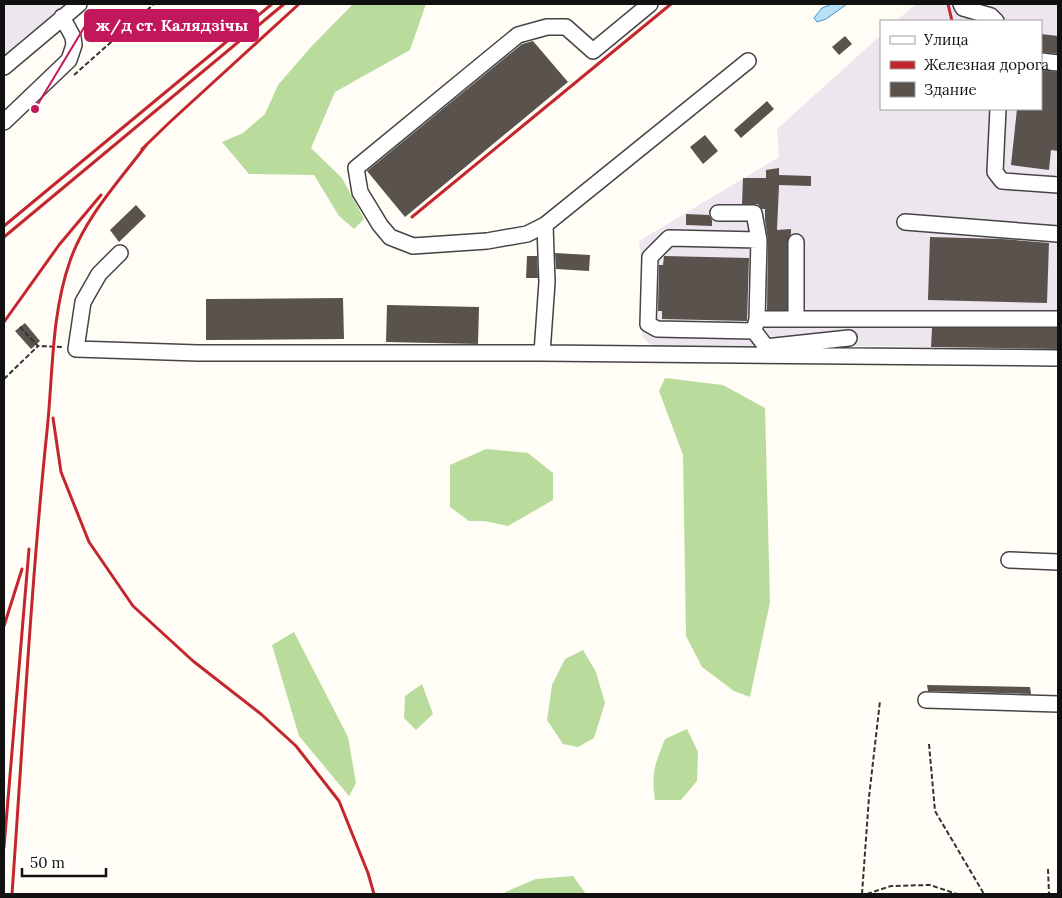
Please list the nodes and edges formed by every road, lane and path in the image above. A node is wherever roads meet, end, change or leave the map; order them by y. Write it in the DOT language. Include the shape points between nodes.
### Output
graph roads {
  1 [pos="79,4"];
  2 [pos="154,4"];
  3 [pos="650,4"];
  4 [pos="961,4"];
  5 [pos="62,17"];
  6 [pos="995,20"];
  7 [pos="748,61"];
  8 [pos="1042,61"];
  9 [pos="1058,62"];
  10 [pos="4,67"];
  11 [pos="72,76"];
  12 [pos="998,110"];
  13 [pos="4,122"];
  14 [pos="1058,185"];
  15 [pos="718,213"];
  16 [pos="904,222"];
  17 [pos="545,225"];
  18 [pos="1058,234"];
  19 [pos="759,240"];
  20 [pos="796,242"];
  21 [pos="120,253"];
  22 [pos="796,319"];
  23 [pos="1058,319"];
  24 [pos="756,325"];
  25 [pos="20,327"];
  26 [pos="849,338"];
  27 [pos="38,346"];
  28 [pos="76,349"];
  29 [pos="766,351"];
  30 [pos="542,353"];
  31 [pos="1058,358"];
  32 [pos="4,379"];
  33 [pos="1009,560"];
  34 [pos="1058,562"];
  35 [pos="926,700"];
  36 [pos="880,701"];
  37 [pos="1058,704"];
  38 [pos="929,744"];
  39 [pos="1048,869"];
  40 [pos="862,894"];
  41 [pos="868,894"];
  42 [pos="957,894"];
  43 [pos="984,894"];
  44 [pos="1049,894"];
  1 -- 5 [label="street"];
  2 -- 11 [label="path"];
  3 -- 17 [label="street" via="594,51 566,27 547,27 518,35 356,168 360,192 380,225 390,237 413,246 487,241 527,234"];
  4 -- 6 [label="street" via="963,8"];
  5 -- 10 [label="street"];
  5 -- 13 [label="street" via="73,37 69,60"];
  7 -- 17 [label="street"];
  8 -- 9 [label="street"];
  12 -- 14 [label="street" via="995,172 1002,181"];
  15 -- 19 [label="street" via="754,213"];
  16 -- 18 [label="street"];
  17 -- 30 [label="street" via="547,282"];
  19 -- 24 [label="street"];
  19 -- 24 [label="street" via="669,238 650,257 648,324 657,329"];
  20 -- 22 [label="street"];
  21 -- 28 [label="street" via="98,274 83,302"];
  22 -- 23 [label="street"];
  22 -- 24 [label="street"];
  24 -- 29 [label="street"];
  25 -- 27 [label="path"];
  26 -- 29 [label="street"];
  27 -- 28 [label="path"];
  27 -- 32 [label="path"];
  28 -- 30 [label="street" via="198,353"];
  29 -- 30 [label="street"];
  29 -- 31 [label="street"];
  33 -- 34 [label="street"];
  35 -- 37 [label="street"];
  36 -- 40 [label="path"];
  38 -- 43 [label="path" via="935,811"];
  39 -- 44 [label="path"];
  41 -- 42 [label="path" via="892,886 930,885"];
}
